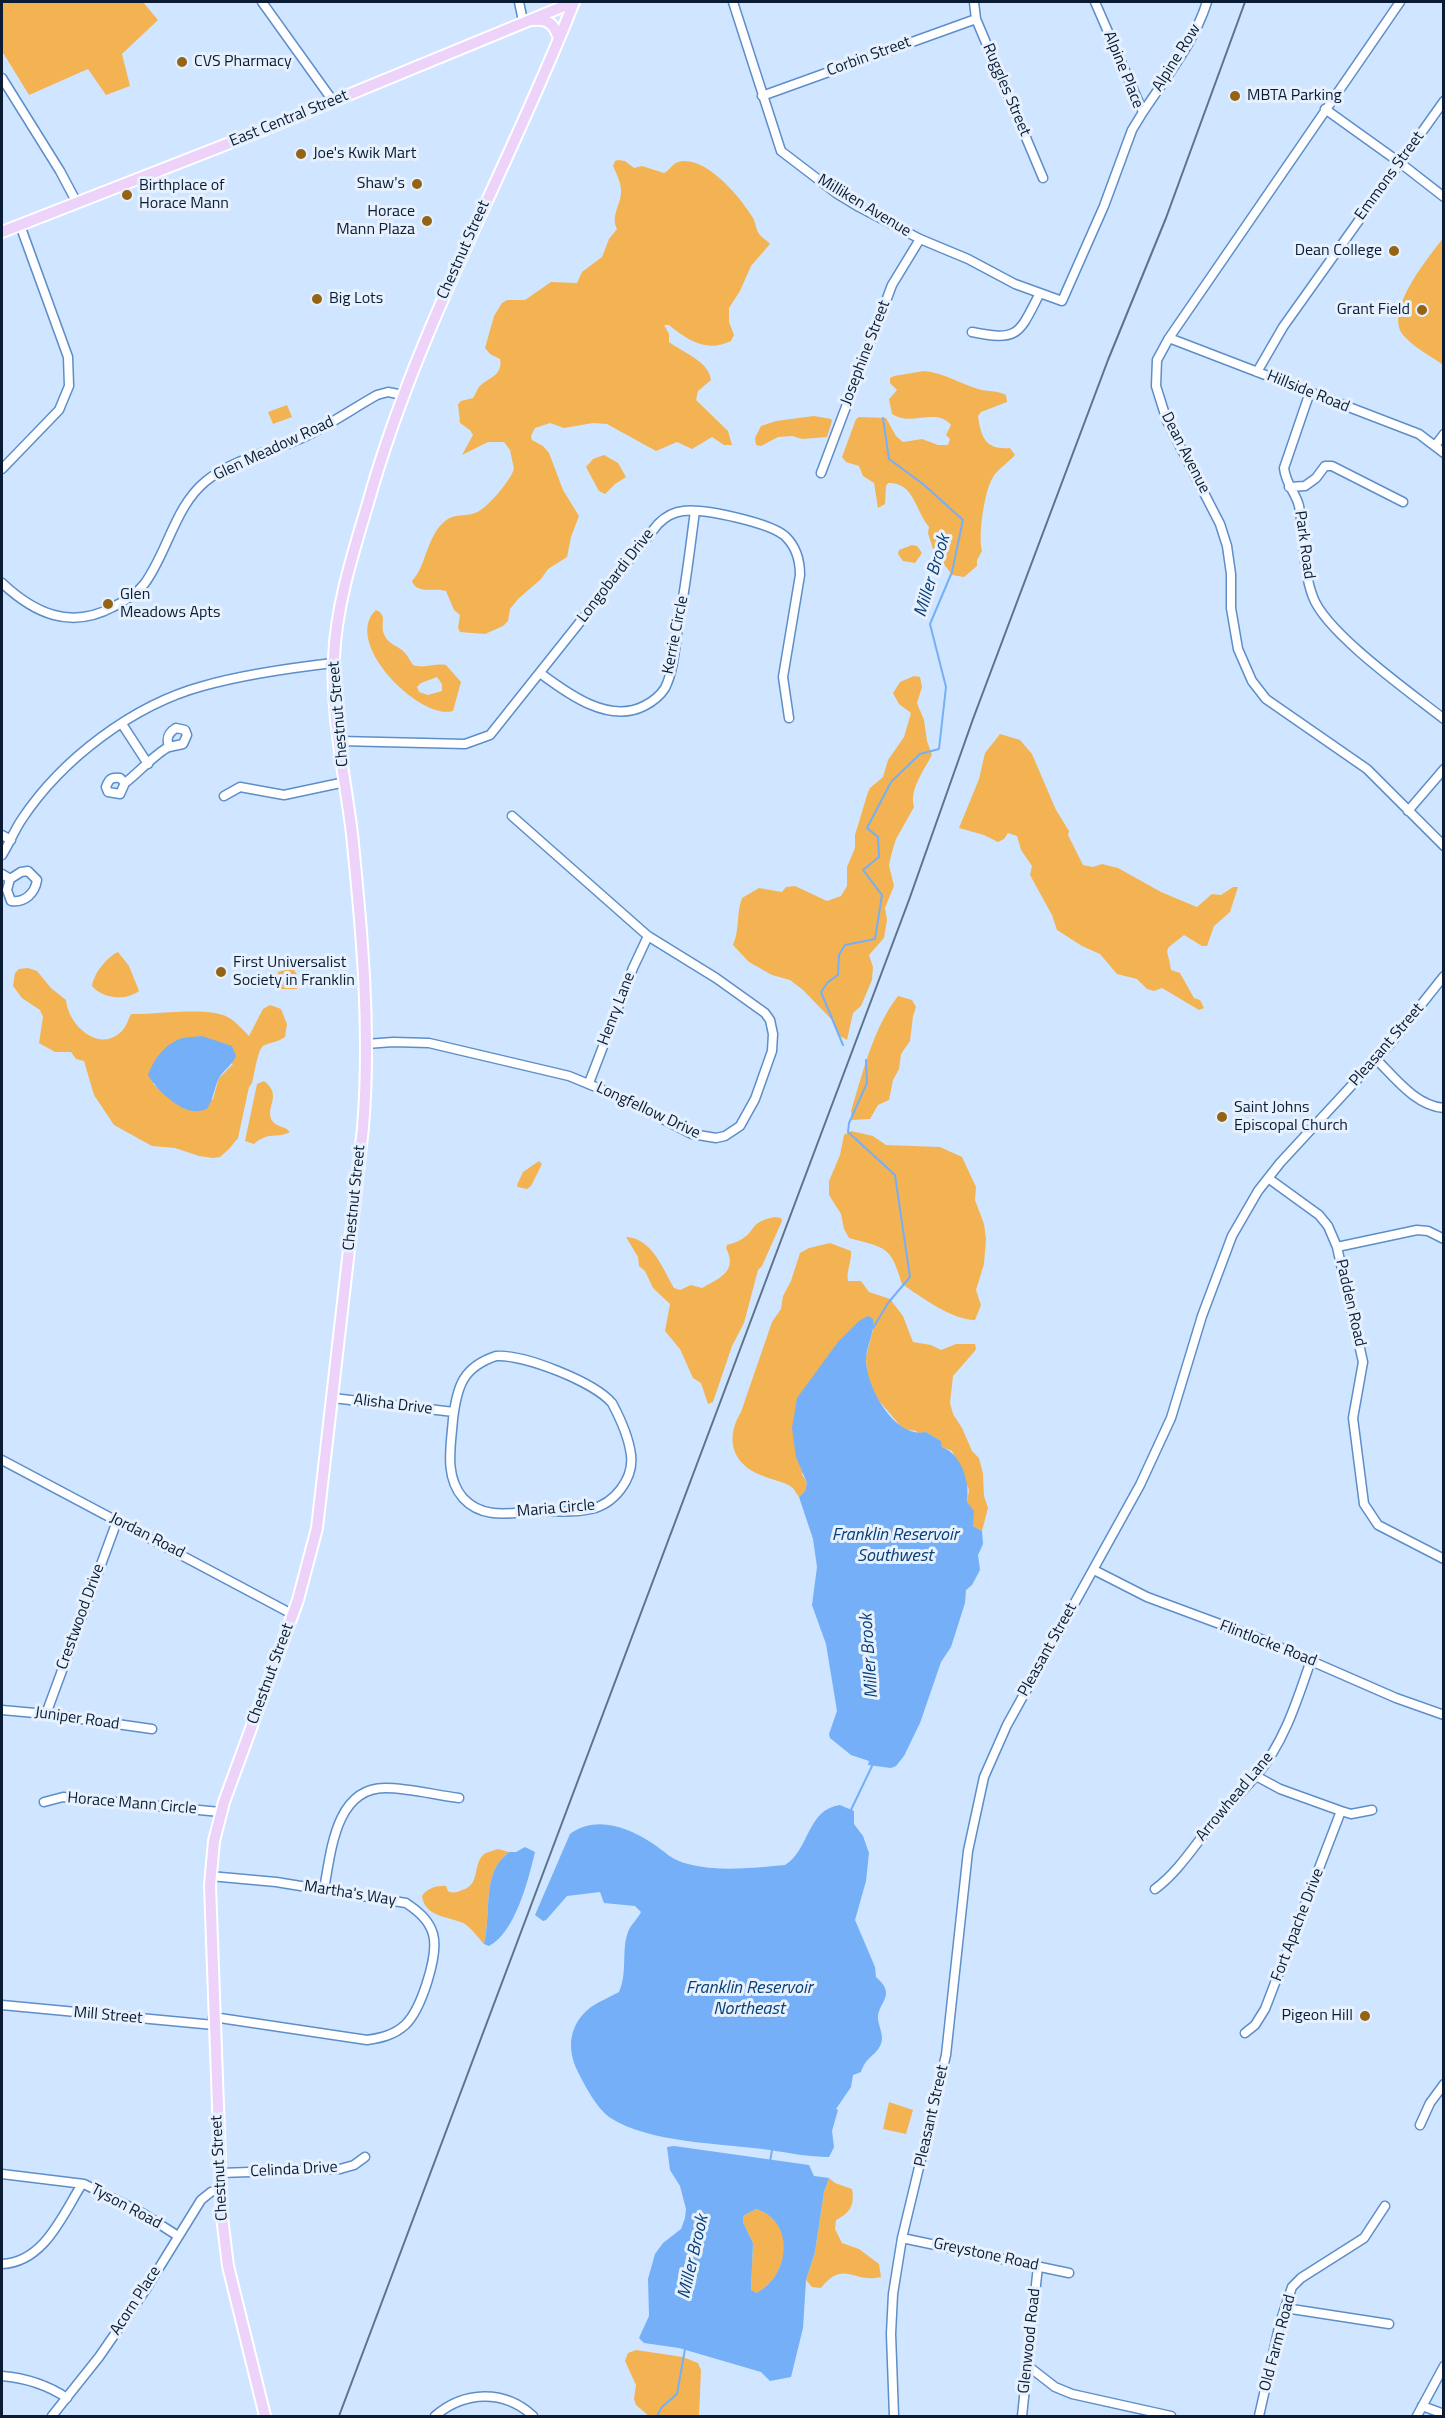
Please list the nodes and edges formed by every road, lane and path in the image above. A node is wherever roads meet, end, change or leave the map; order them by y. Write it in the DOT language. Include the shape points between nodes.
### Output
graph roads {
  1 [pos="262,2"];
  2 [pos="519,2"];
  3 [pos="574,2"];
  4 [pos="734,2"];
  5 [pos="974,2"];
  6 [pos="1095,2"];
  7 [pos="1207,2"];
  8 [pos="1400,2"];
  9 [pos="976,19"];
  10 [pos="523,21"];
  11 [pos="559,38"];
  12 [pos="2,78"];
  13 [pos="762,96"];
  14 [pos="333,101"];
  15 [pos="1443,101"];
  16 [pos="1325,109"];
  17 [pos="1143,112"];
  18 [pos="1400,162"];
  19 [pos="1043,178"];
  20 [pos="1443,197"];
  21 [pos="77,203"];
  22 [pos="20,225"];
  23 [pos="2,232"];
  24 [pos="920,239"];
  25 [pos="1040,293"];
  26 [pos="1062,301"];
  27 [pos="972,332"];
  28 [pos="1169,338"];
  29 [pos="1257,372"];
  30 [pos="1310,392"];
  31 [pos="403,395"];
  32 [pos="1443,434"];
  33 [pos="1436,446"];
  34 [pos="1443,453"];
  35 [pos="2,469"];
  36 [pos="821,472"];
  37 [pos="1289,488"];
  38 [pos="1404,502"];
  39 [pos="695,511"];
  40 [pos="2,583"];
  41 [pos="333,663"];
  42 [pos="540,673"];
  43 [pos="789,718"];
  44 [pos="1443,719"];
  45 [pos="122,724"];
  46 [pos="340,741"];
  47 [pos="169,747"];
  48 [pos="148,764"];
  49 [pos="1443,769"];
  50 [pos="345,782"];
  51 [pos="125,783"];
  52 [pos="224,796"];
  53 [pos="1408,811"];
  54 [pos="512,816"];
  55 [pos="2,835"];
  56 [pos="11,840"];
  57 [pos="1443,846"];
  58 [pos="2,855"];
  59 [pos="2,874"];
  60 [pos="10,879"];
  61 [pos="648,936"];
  62 [pos="1443,976"];
  63 [pos="366,1044"];
  64 [pos="1376,1059"];
  65 [pos="589,1083"];
  66 [pos="1443,1108"];
  67 [pos="1268,1178"];
  68 [pos="1443,1239"];
  69 [pos="1337,1247"];
  70 [pos="333,1398"];
  71 [pos="454,1412"];
  72 [pos="2,1460"];
  73 [pos="117,1521"];
  74 [pos="1443,1559"];
  75 [pos="1094,1570"];
  76 [pos="292,1614"];
  77 [pos="1311,1660"];
  78 [pos="2,1710"];
  79 [pos="46,1714"];
  80 [pos="1443,1715"];
  81 [pos="152,1730"];
  82 [pos="1256,1776"];
  83 [pos="459,1798"];
  84 [pos="44,1802"];
  85 [pos="1372,1810"];
  86 [pos="1341,1811"];
  87 [pos="220,1812"];
  88 [pos="210,1876"];
  89 [pos="324,1889"];
  90 [pos="1155,1889"];
  91 [pos="2,2006"];
  92 [pos="214,2021"];
  93 [pos="1245,2033"];
  94 [pos="1443,2084"];
  95 [pos="1420,2125"];
  96 [pos="365,2157"];
  97 [pos="220,2173"];
  98 [pos="2,2174"];
  99 [pos="82,2184"];
  100 [pos="221,2189"];
  101 [pos="1385,2206"];
  102 [pos="178,2236"];
  103 [pos="902,2238"];
  104 [pos="2,2264"];
  105 [pos="1038,2266"];
  106 [pos="1069,2273"];
  107 [pos="1285,2308"];
  108 [pos="1389,2324"];
  109 [pos="1028,2366"];
  110 [pos="1443,2366"];
  111 [pos="2,2376"];
  112 [pos="66,2398"];
  113 [pos="1422,2406"];
  114 [pos="1443,2414"];
  115 [pos="52,2416"];
  116 [pos="265,2416"];
  117 [pos="435,2416"];
  118 [pos="532,2416"];
  119 [pos="894,2416"];
  120 [pos="1022,2416"];
  121 [pos="1171,2416"];
  122 [pos="1259,2416"];
  123 [pos="1417,2416"];
  1 -- 14 [label="street"];
  2 -- 10 [label="street"];
  3 -- 10 [label="main road, East Central Street"];
  3 -- 11 [label="main road, Chestnut Street"];
  4 -- 13 [label="street, Milliken Avenue"];
  5 -- 9 [label="street, Ruggles Street"];
  6 -- 17 [label="street, Alpine Place"];
  7 -- 17 [label="street, Alpine Row" via="1186,47"];
  8 -- 16 [label="street, Dean Avenue"];
  9 -- 13 [label="street, Corbin Street"];
  9 -- 19 [label="street, Ruggles Street"];
  10 -- 11 [label="main road" via="549,21"];
  10 -- 14 [label="main road, East Central Street"];
  11 -- 31 [label="main road, Chestnut Street"];
  12 -- 21 [label="street"];
  13 -- 24 [label="street, Milliken Avenue" via="781,151 836,193"];
  14 -- 21 [label="main road, East Central Street"];
  15 -- 18 [label="street, Emmons Street"];
  16 -- 18 [label="street"];
  16 -- 28 [label="street, Dean Avenue"];
  17 -- 26 [label="street, Alpine Place" via="1132,130"];
  18 -- 20 [label="street"];
  18 -- 29 [label="street, Emmons Street" via="1283,327"];
  21 -- 22 [label="main road, East Central Street"];
  22 -- 23 [label="main road, East Central Street"];
  22 -- 35 [label="street" via="66,349 69,382 59,410"];
  24 -- 25 [label="street, Milliken Avenue"];
  24 -- 36 [label="street, Josephine Street" via="892,285"];
  25 -- 26 [label="street, Milliken Avenue"];
  25 -- 27 [label="street" via="1023,325 1012,335"];
  28 -- 29 [label="street, Hillside Road"];
  28 -- 53 [label="street, Dean Avenue" via="1157,360 1156,386 1167,421 1220,524 1227,546 1231,608 1238,649 1247,672 1266,699 1367,769"];
  29 -- 30 [label="street, Hillside Road"];
  30 -- 33 [label="street, Hillside Road" via="1419,434"];
  30 -- 37 [label="street, Park Road" via="1285,461"];
  31 -- 40 [label="street, Glen Meadow Road" via="377,395 302,438 233,465 209,479 185,505 141,588 106,611 85,618 60,617 31,607"];
  31 -- 41 [label="main road, Chestnut Street" via="358,532 340,608"];
  32 -- 33 [label="street"];
  33 -- 34 [label="street, Hillside Road"];
  37 -- 38 [label="street" via="1305,486 1325,466 1332,466"];
  37 -- 44 [label="street, Park Road" via="1298,504 1314,600 1335,630"];
  39 -- 42 [label="street, Longobardi Drive" via="676,513 658,524"];
  39 -- 42 [label="street, Kerrie Circle" via="670,673 663,692 635,711 610,711 585,702"];
  39 -- 43 [label="street, Longobardi Drive" via="769,527 787,538 796,551 800,575 783,678"];
  41 -- 45 [label="street" via="201,686 166,699"];
  41 -- 46 [label="main road, Chestnut Street"];
  42 -- 46 [label="street, Longobardi Drive" via="496,729 474,742"];
  45 -- 48 [label="street"];
  45 -- 56 [label="street" via="94,742 55,778 22,819"];
  46 -- 50 [label="main road, Chestnut Street"];
  47 -- 48 [label="street"];
  48 -- 51 [label="street"];
  49 -- 53 [label="street"];
  50 -- 52 [label="street" via="284,795 240,787"];
  50 -- 63 [label="main road, Chestnut Street" via="362,949"];
  53 -- 57 [label="street, Dean Avenue"];
  54 -- 61 [label="street, Longfellow Drive"];
  55 -- 56 [label="street"];
  56 -- 58 [label="street"];
  59 -- 60 [label="street"];
  61 -- 65 [label="street, Henry Lane"];
  61 -- 65 [label="street, Longfellow Drive" via="750,1001 770,1020 772,1051 755,1099 740,1126 725,1136 708,1138 692,1134"];
  62 -- 64 [label="street, Pleasant Street"];
  63 -- 65 [label="street, Longfellow Drive" via="429,1043"];
  63 -- 70 [label="main road, Chestnut Street" via="363,1128"];
  64 -- 66 [label="street" via="1417,1097"];
  64 -- 67 [label="street, Pleasant Street"];
  67 -- 69 [label="street, Padden Road" via="1319,1215"];
  67 -- 75 [label="street, Pleasant Street" via="1232,1236 1202,1316 1171,1418"];
  68 -- 69 [label="street" via="1417,1230"];
  69 -- 74 [label="street, Padden Road" via="1362,1355 1362,1377 1353,1418 1365,1504 1378,1524"];
  70 -- 71 [label="street, Alisha Drive"];
  70 -- 76 [label="main road, Chestnut Street" via="317,1528"];
  71 -- 71 [label="street, Maria Circle" via="450,1470 461,1496 477,1510 501,1514 591,1510 613,1499 626,1483 631,1455 612,1403 592,1387 559,1372 514,1356 481,1361 463,1379"];
  72 -- 73 [label="street, Jordan Road"];
  73 -- 76 [label="street, Jordan Road"];
  73 -- 79 [label="street, Crestwood Drive"];
  75 -- 77 [label="street, Flintlocke Road" via="1147,1597"];
  75 -- 103 [label="street, Pleasant Street" via="1006,1725 984,1777 968,1851 946,2055"];
  76 -- 87 [label="main road, Chestnut Street"];
  77 -- 80 [label="street, Flintlocke Road"];
  77 -- 82 [label="street, Arrowhead Lane" via="1284,1732"];
  78 -- 79 [label="street, Juniper Road"];
  79 -- 81 [label="street, Juniper Road"];
  82 -- 86 [label="street"];
  82 -- 90 [label="street, Arrowhead Lane" via="1169,1878"];
  83 -- 89 [label="street" via="384,1788 353,1800 340,1821"];
  84 -- 87 [label="street, Horace Mann Circle" via="63,1797"];
  85 -- 86 [label="street" via="1351,1814"];
  86 -- 93 [label="street, Fort Apache Drive" via="1264,2009"];
  87 -- 88 [label="main road, Chestnut Street"];
  88 -- 89 [label="street, Martha's Way"];
  88 -- 92 [label="main road, Chestnut Street"];
  89 -- 92 [label="street, Martha's Way" via="406,1903 418,1910 429,1925 435,1948 429,1975 408,2021 388,2036 367,2040"];
  91 -- 92 [label="street, Mill Street"];
  92 -- 97 [label="main road, Chestnut Street"];
  94 -- 95 [label="street"];
  96 -- 97 [label="street, Celinda Drive" via="340,2169"];
  97 -- 100 [label="main road, Chestnut Street"];
  98 -- 99 [label="street, Tyson Road"];
  99 -- 102 [label="street, Tyson Road" via="142,2213"];
  99 -- 104 [label="street" via="39,2248 18,2263"];
  100 -- 102 [label="street, Acorn Place" via="201,2200"];
  100 -- 116 [label="main road, Chestnut Street" via="228,2266"];
  101 -- 107 [label="street, Old Farm Road" via="1364,2238 1292,2287"];
  102 -- 112 [label="street, Acorn Place" via="99,2357"];
  103 -- 105 [label="street, Greystone Road"];
  103 -- 119 [label="street, Pleasant Street" via="893,2294"];
  105 -- 106 [label="street, Greystone Road"];
  105 -- 109 [label="street, Glenwood Road"];
  107 -- 108 [label="street"];
  107 -- 122 [label="street, Old Farm Road"];
  109 -- 120 [label="street, Glenwood Road"];
  109 -- 121 [label="street" via="1055,2387 1072,2394"];
  110 -- 113 [label="street"];
  111 -- 112 [label="street" via="35,2381"];
  112 -- 115 [label="street, Acorn Place"];
  113 -- 114 [label="street"];
  113 -- 123 [label="street"];
  117 -- 118 [label="street" via="452,2404 481,2396 508,2400"];
}
